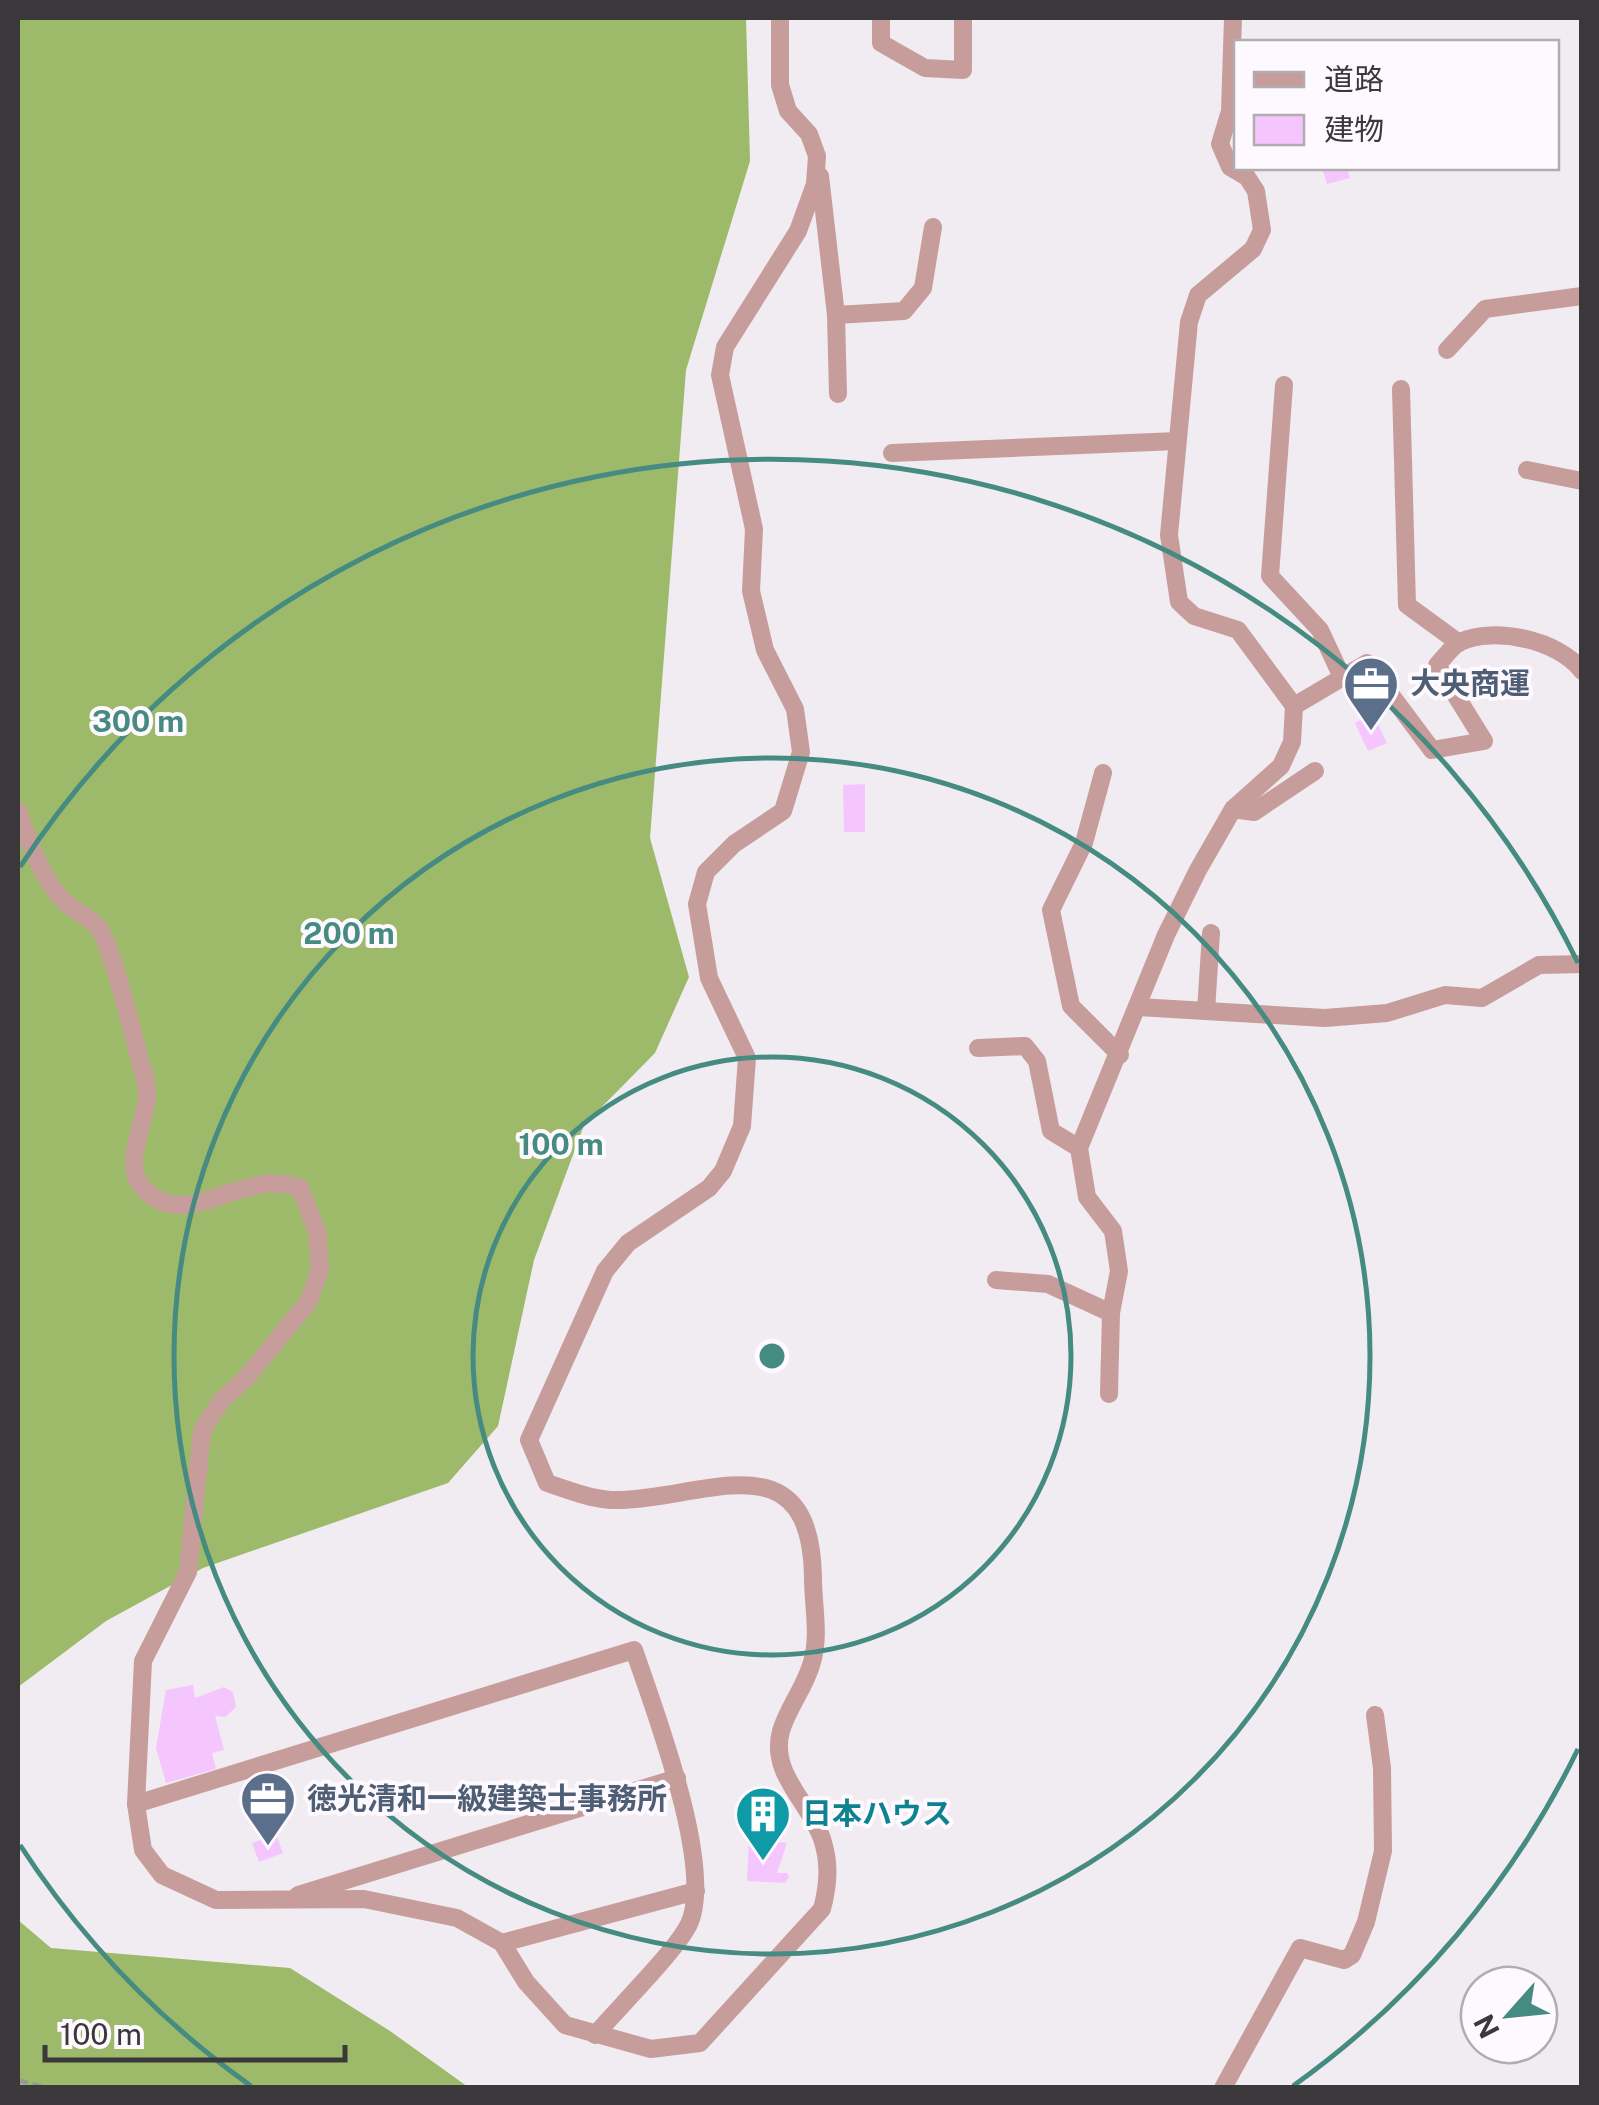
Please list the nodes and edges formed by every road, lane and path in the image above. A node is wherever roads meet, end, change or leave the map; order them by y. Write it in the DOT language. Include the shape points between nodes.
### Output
graph roads {
  1 [pos="780,18"];
  2 [pos="881,18"];
  3 [pos="963,18"];
  4 [pos="1232,18"];
  5 [pos="817,156"];
  6 [pos="1234,169"];
  7 [pos="1235,170"];
  8 [pos="933,227"];
  9 [pos="1582,296"];
  10 [pos="836,315"];
  11 [pos="1447,350"];
  12 [pos="1284,385"];
  13 [pos="1402,390"];
  14 [pos="838,394"];
  15 [pos="1176,441"];
  16 [pos="892,452"];
  17 [pos="1527,470"];
  18 [pos="1582,480"];
  19 [pos="1459,643"];
  20 [pos="1582,671"];
  21 [pos="1341,675"];
  22 [pos="1294,706"];
  23 [pos="1314,771"];
  24 [pos="1103,773"];
  25 [pos="1232,809"];
  26 [pos="18,811"];
  27 [pos="1211,933"];
  28 [pos="1582,964"];
  29 [pos="1138,1006"];
  30 [pos="1206,1011"];
  31 [pos="978,1048"];
  32 [pos="1120,1054"];
  33 [pos="1079,1148"];
  34 [pos="996,1280"];
  35 [pos="1111,1313"];
  36 [pos="1108,1394"];
  37 [pos="1374,1715"];
  38 [pos="677,1778"];
  39 [pos="136,1804"];
  40 [pos="696,1891"];
  41 [pos="274,1902"];
  42 [pos="502,1943"];
  43 [pos="595,2035"];
  44 [pos="18,2080"];
  45 [pos="48,2088"];
  46 [pos="1223,2088"];
  1 -- 5 [label="street" via="780,85"];
  2 -- 3 [label="street" via="881,43 925,68 964,70"];
  4 -- 6 [label="street" via="1230,112 1220,144"];
  5 -- 10 [label="street"];
  5 -- 43 [label="street" via="798,231 725,346 720,374 754,530 751,591 765,650 794,709 801,752 783,811 706,872 697,904 708,978 747,1058 742,1126 709,1188 628,1243 605,1271 529,1440 548,1483 595,1500 762,1485 786,1496 804,1517 816,1640 803,1688 781,1731 780,1757 822,1837 828,1887 822,1909 700,2043 651,2049"];
  7 -- 15 [label="street" via="1256,191 1262,230 1253,249 1198,294 1188,322"];
  8 -- 10 [label="street" via="923,288 904,312"];
  9 -- 11 [label="street" via="1486,309"];
  10 -- 14 [label="street"];
  12 -- 21 [label="street" via="1270,576 1320,630"];
  13 -- 19 [label="street" via="1407,604"];
  15 -- 16 [label="street"];
  15 -- 22 [label="street" via="1169,535 1179,602 1194,616 1238,630"];
  17 -- 18 [label="street"];
  19 -- 20 [label="street" via="1496,635 1541,644"];
  19 -- 21 [label="street" via="1437,665 1484,741 1432,750 1366,663"];
  21 -- 22 [label="street"];
  22 -- 25 [label="street" via="1292,742 1281,766"];
  23 -- 25 [label="street" via="1254,812"];
  24 -- 32 [label="street" via="1084,843 1051,910 1070,1006"];
  25 -- 29 [label="street" via="1166,935"];
  26 -- 39 [label="street" via="57,895 97,925 110,948 148,1094 132,1154 138,1178 152,1197 174,1206 280,1180 300,1188 317,1231 320,1269 309,1301 220,1402 202,1432 188,1572 144,1661"];
  27 -- 30 [label="street"];
  28 -- 30 [label="street" via="1540,966 1482,998 1445,996 1387,1013 1325,1018"];
  29 -- 30 [label="street"];
  29 -- 32 [label="street"];
  31 -- 33 [label="street" via="1026,1046 1037,1061 1050,1131"];
  32 -- 33 [label="street"];
  33 -- 35 [label="street" via="1087,1197 1113,1231 1119,1271"];
  34 -- 35 [label="street" via="1048,1284"];
  35 -- 36 [label="street"];
  37 -- 46 [label="street" via="1386,1829 1366,1922 1344,1960 1300,1948"];
  38 -- 39 [label="street" via="634,1650"];
  38 -- 40 [label="street"];
  38 -- 41 [label="street"];
  39 -- 41 [label="street" via="142,1850 162,1875 216,1900"];
  40 -- 42 [label="street"];
  40 -- 43 [label="street" via="689,1924"];
  41 -- 42 [label="street" via="364,1900 424,1908"];
  42 -- 43 [label="street" via="564,2025"];
  44 -- 45 [label="path"];
}
